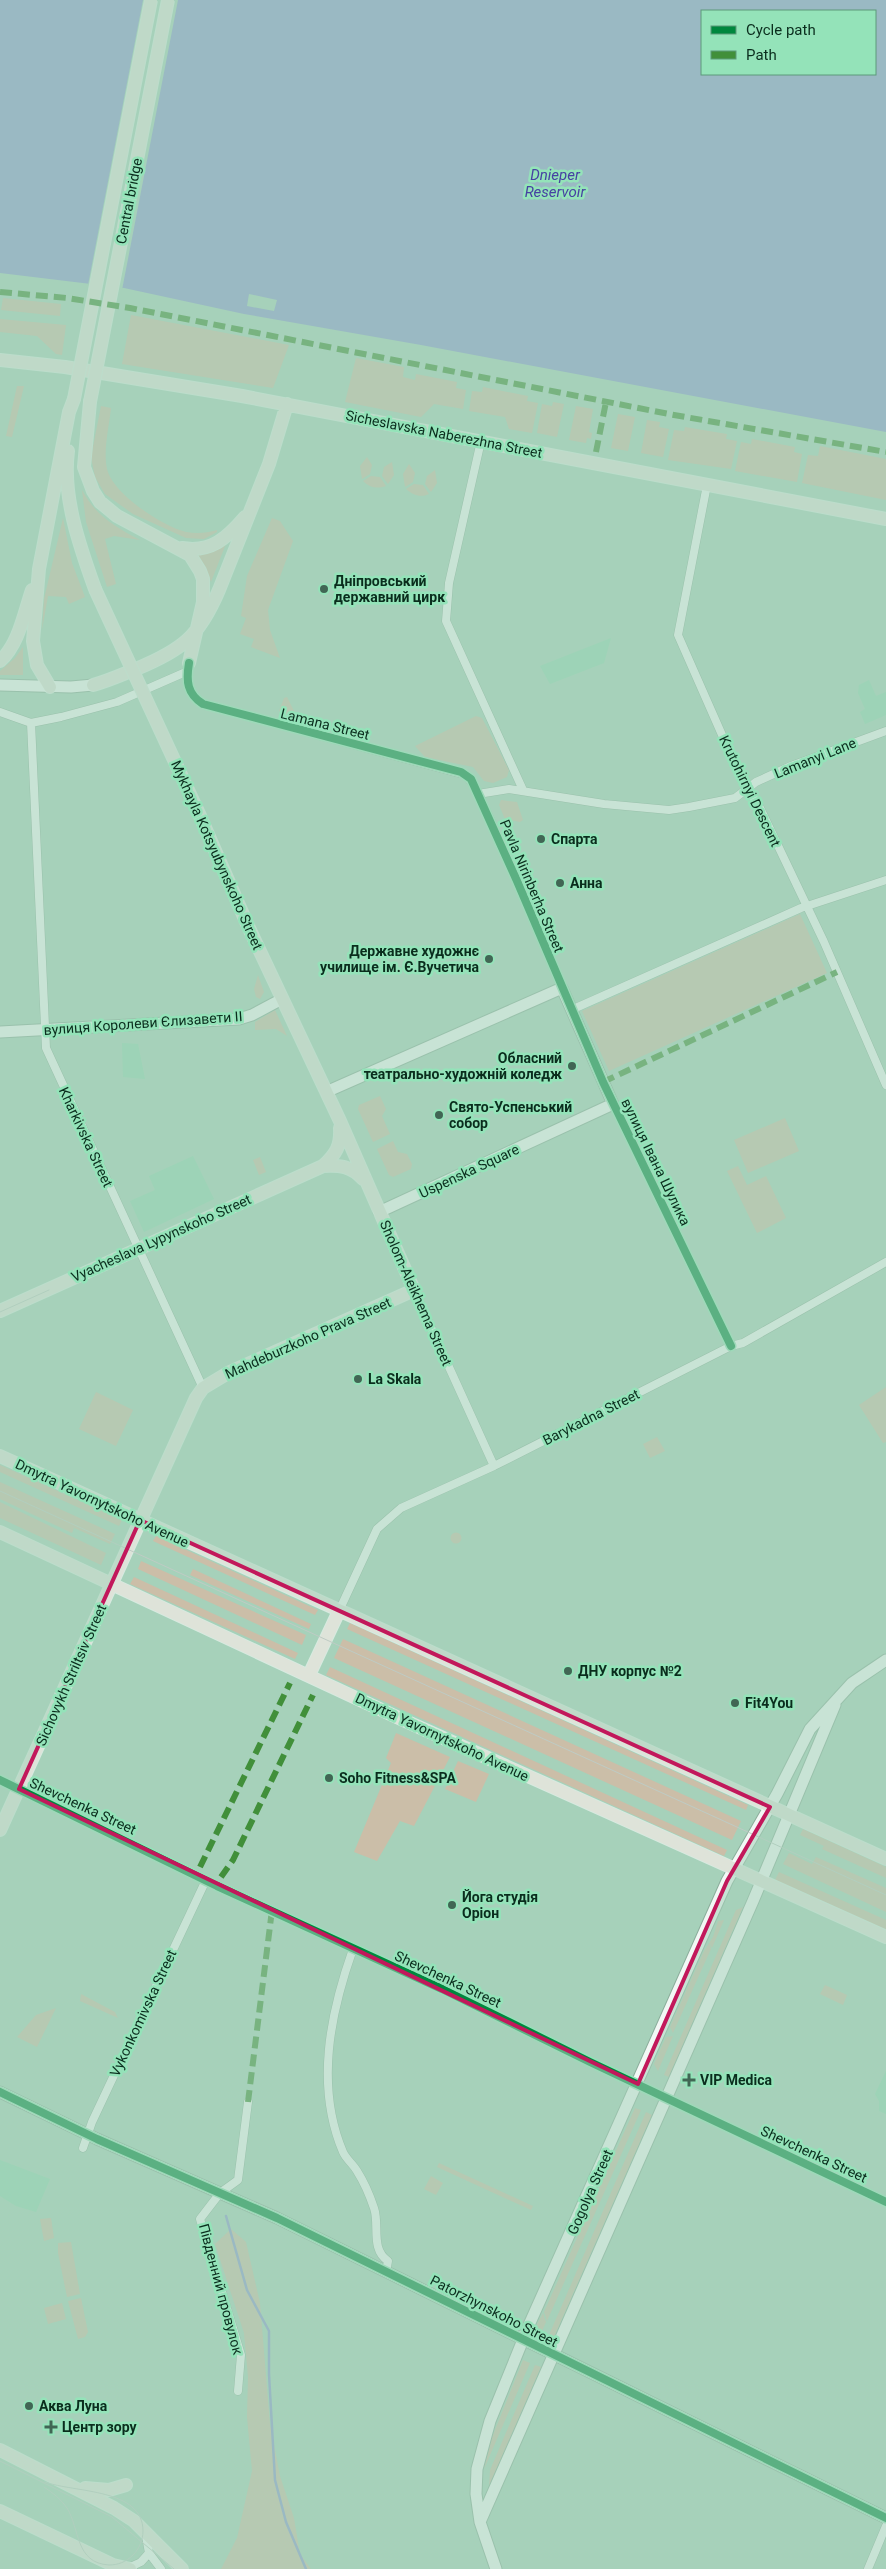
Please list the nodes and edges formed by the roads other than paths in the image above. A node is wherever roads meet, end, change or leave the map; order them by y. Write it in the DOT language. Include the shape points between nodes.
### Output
graph roads {
  1 [pos="150,0"];
  2 [pos="168,0"];
  3 [pos="0,360"];
  4 [pos="74,399"];
  5 [pos="90,402"];
  6 [pos="287,404"];
  7 [pos="481,441"];
  8 [pos="707,485"];
  9 [pos="251,510"];
  10 [pos="74,516"];
  11 [pos="886,519"];
  12 [pos="169,545"];
  13 [pos="39,569"];
  14 [pos="197,627"];
  15 [pos="173,653"];
  16 [pos="0,661"];
  17 [pos="188,667"];
  18 [pos="0,685"];
  19 [pos="93,685"];
  20 [pos="50,687"];
  21 [pos="0,712"];
  22 [pos="31,723"];
  23 [pos="886,731"];
  24 [pos="523,790"];
  25 [pos="748,791"];
  26 [pos="478,794"];
  27 [pos="886,880"];
  28 [pos="806,906"];
  29 [pos="562,988"];
  30 [pos="282,999"];
  31 [pos="571,1010"];
  32 [pos="45,1030"];
  33 [pos="0,1032"];
  34 [pos="886,1085"];
  35 [pos="326,1092"];
  36 [pos="613,1104"];
  37 [pos="340,1120"];
  38 [pos="323,1166"];
  39 [pos="366,1184"];
  40 [pos="379,1212"];
  41 [pos="138,1248"];
  42 [pos="886,1262"];
  43 [pos="414,1290"];
  44 [pos="1,1310"];
  45 [pos="731,1346"];
  46 [pos="203,1388"];
  47 [pos="0,1456"];
  48 [pos="494,1466"];
  49 [pos="140,1520"];
  50 [pos="0,1532"];
  51 [pos="112,1583"];
  52 [pos="339,1611"];
  53 [pos="886,1660"];
  54 [pos="309,1675"];
  55 [pos="838,1697"];
  56 [pos="0,1780"];
  57 [pos="19,1789"];
  58 [pos="770,1807"];
  59 [pos="788,1815"];
  60 [pos="0,1830"];
  61 [pos="886,1859"];
  62 [pos="734,1869"];
  63 [pos="206,1880"];
  64 [pos="761,1881"];
  65 [pos="886,1937"];
  66 [pos="353,1949"];
  67 [pos="638,2084"];
  68 [pos="0,2092"];
  69 [pos="667,2097"];
  70 [pos="248,2102"];
  71 [pos="86,2134"];
  72 [pos="83,2148"];
  73 [pos="220,2193"];
  74 [pos="886,2202"];
  75 [pos="386,2272"];
  76 [pos="524,2341"];
  77 [pos="553,2355"];
  78 [pos="238,2391"];
  79 [pos="0,2450"];
  80 [pos="67,2482"];
  81 [pos="126,2485"];
  82 [pos="0,2511"];
  83 [pos="886,2518"];
  84 [pos="480,2522"];
  85 [pos="886,2526"];
  86 [pos="143,2530"];
  87 [pos="149,2553"];
  88 [pos="173,2566"];
  89 [pos="126,2569"];
  90 [pos="130,2569"];
  91 [pos="161,2569"];
  92 [pos="496,2569"];
  93 [pos="868,2569"];
  1 -- 4 [label="main road, Central bridge, bridge"];
  2 -- 5 [label="main road, Central bridge, bridge"];
  3 -- 6 [label="main road, Sicheslavska Naberezhna Street" via="65,367"];
  4 -- 10 [label="main road" via="67,459"];
  4 -- 13 [label="main road"];
  5 -- 10 [label="main road" via="76,461"];
  5 -- 12 [label="main road" via="84,467 92,491 117,516"];
  6 -- 7 [label="main road, Sicheslavska Naberezhna Street"];
  6 -- 9 [label="main road"];
  7 -- 8 [label="main road, Sicheslavska Naberezhna Street"];
  7 -- 24 [label="street" via="449,583 446,621"];
  8 -- 11 [label="main road, Sicheslavska Naberezhna Street"];
  8 -- 25 [label="street, Krutohirnyi Descent" via="678,634"];
  9 -- 12 [label="main road" via="221,542 195,550"];
  9 -- 14 [label="main road" via="214,603"];
  10 -- 30 [label="main road, Mykhayla Kotsyubynskoho Street, bridge" via="95,589"];
  12 -- 14 [label="main road" via="190,555 203,579 203,602"];
  13 -- 16 [label="main road" via="17,634"];
  13 -- 20 [label="main road" via="32,641 37,666"];
  14 -- 15 [label="main road" via="191,638"];
  14 -- 17 [label="main road"];
  15 -- 17 [label="main road" via="181,652 187,656"];
  15 -- 19 [label="main road"];
  17 -- 22 [label="street" via="117,702"];
  17 -- 26 [label="street, Lamana Street" via="190,692 203,704 461,772 471,779"];
  18 -- 20 [label="street"];
  19 -- 20 [label="street"];
  21 -- 22 [label="street"];
  22 -- 32 [label="street, Kharkivska Street"];
  23 -- 25 [label="street, Lamanyi Lane" via="791,766 756,782"];
  24 -- 25 [label="street" via="604,804 669,810 720,802"];
  24 -- 26 [label="street"];
  25 -- 28 [label="street, Krutohirnyi Descent" via="760,808"];
  26 -- 29 [label="street, Pavla Nirinberha Street"];
  27 -- 28 [label="street"];
  28 -- 31 [label="street"];
  28 -- 34 [label="street, Krutohirnyi Descent"];
  29 -- 31 [label="street, вулиця Івана Шулика"];
  29 -- 35 [label="street"];
  30 -- 32 [label="street, вулиця Королеви Єлизавети ІІ" via="239,1019"];
  30 -- 35 [label="main road, Mykhayla Kotsyubynskoho Street"];
  31 -- 36 [label="street, вулиця Івана Шулика"];
  32 -- 33 [label="street, вулиця Королеви Єлизавети ІІ"];
  32 -- 41 [label="street, Kharkivska Street" via="46,1048 62,1086"];
  35 -- 37 [label="main road, Mykhayla Kotsyubynskoho Street"];
  36 -- 40 [label="street, Uspenska Square"];
  36 -- 45 [label="street, вулиця Івана Шулика"];
  37 -- 38 [label="main road, Vyacheslava Lypynskoho Street" via="338,1150"];
  37 -- 39 [label="main road, Sholom-Aleikhema Street"];
  38 -- 39 [label="main road, Vyacheslava Lypynskoho Street" via="341,1165 353,1169"];
  38 -- 41 [label="main road, Vyacheslava Lypynskoho Street"];
  39 -- 40 [label="main road, Sholom-Aleikhema Street"];
  40 -- 43 [label="main road, Sholom-Aleikhema Street"];
  41 -- 44 [label="main road, Vyacheslava Lypynskoho Street"];
  41 -- 46 [label="street, Kharkivska Street"];
  42 -- 45 [label="street, Barykadna Street" via="743,1343"];
  43 -- 46 [label="main road, Mahdeburzkoho Prava Street" via="228,1373"];
  43 -- 48 [label="street, Sholom-Aleikhema Street"];
  45 -- 48 [label="street, Barykadna Street"];
  46 -- 49 [label="main road"];
  47 -- 49 [label="main road, Dmytra Yavornytskoho Avenue"];
  48 -- 52 [label="street, Barykadna Street" via="401,1508 377,1529"];
  49 -- 51 [label="main road, Sichovykh Striltsiv Street"];
  49 -- 52 [label="main road, Dmytra Yavornytskoho Avenue"];
  50 -- 51 [label="main road, Dmytra Yavornytskoho Avenue"];
  51 -- 54 [label="main road, Dmytra Yavornytskoho Avenue"];
  51 -- 57 [label="main road, Sichovykh Striltsiv Street"];
  52 -- 54 [label="main road"];
  52 -- 58 [label="main road, Dmytra Yavornytskoho Avenue"];
  53 -- 55 [label="street, Gogolya Street" via="852,1683"];
  54 -- 62 [label="main road, Dmytra Yavornytskoho Avenue"];
  55 -- 58 [label="street, Gogolya Street" via="810,1729"];
  55 -- 59 [label="street"];
  56 -- 57 [label="street, Shevchenka Street"];
  57 -- 60 [label="main road, Sichovykh Striltsiv Street"];
  57 -- 63 [label="street, Shevchenka Street"];
  58 -- 59 [label="main road, Dmytra Yavornytskoho Avenue"];
  58 -- 62 [label="street, Gogolya Street"];
  59 -- 61 [label="main road, Dmytra Yavornytskoho Avenue"];
  59 -- 64 [label="street"];
  62 -- 64 [label="main road, Dmytra Yavornytskoho Avenue"];
  62 -- 67 [label="street, Gogolya Street"];
  63 -- 66 [label="street, Shevchenka Street"];
  63 -- 71 [label="street, Vykonkomivska Street"];
  64 -- 65 [label="main road, Dmytra Yavornytskoho Avenue"];
  64 -- 69 [label="street"];
  66 -- 67 [label="street, Shevchenka Street"];
  66 -- 75 [label="street" via="336,2000 329,2038 329,2101 344,2154 357,2171 375,2211 376,2238 383,2258 388,2262"];
  67 -- 69 [label="street, Shevchenka Street"];
  67 -- 76 [label="street, Gogolya Street"];
  68 -- 71 [label="street, Patorzhynskoho Street"];
  69 -- 74 [label="street, Shevchenka Street"];
  69 -- 77 [label="street"];
  70 -- 73 [label="street" via="238,2180"];
  71 -- 72 [label="street, Vykonkomivska Street"];
  71 -- 73 [label="street, Patorzhynskoho Street"];
  73 -- 75 [label="street, Patorzhynskoho Street"];
  73 -- 78 [label="street, Південний провулок" via="200,2219 241,2355"];
  75 -- 76 [label="street, Patorzhynskoho Street"];
  76 -- 77 [label="street, Patorzhynskoho Street"];
  76 -- 84 [label="street, Gogolya Street" via="482,2446 476,2480"];
  77 -- 83 [label="street, Patorzhynskoho Street"];
  77 -- 84 [label="street"];
  79 -- 80 [label="main road"];
  80 -- 81 [label="main road" via="91,2491"];
  80 -- 86 [label="main road" via="114,2508"];
  82 -- 89 [label="main road"];
  84 -- 92 [label="street, Gogolya Street"];
  85 -- 93 [label="street"];
  86 -- 87 [label="street" via="149,2543"];
  86 -- 88 [label="main road"];
  87 -- 89 [label="street" via="141,2562"];
  87 -- 91 [label="street"];
  89 -- 90 [label="main road"];
}
